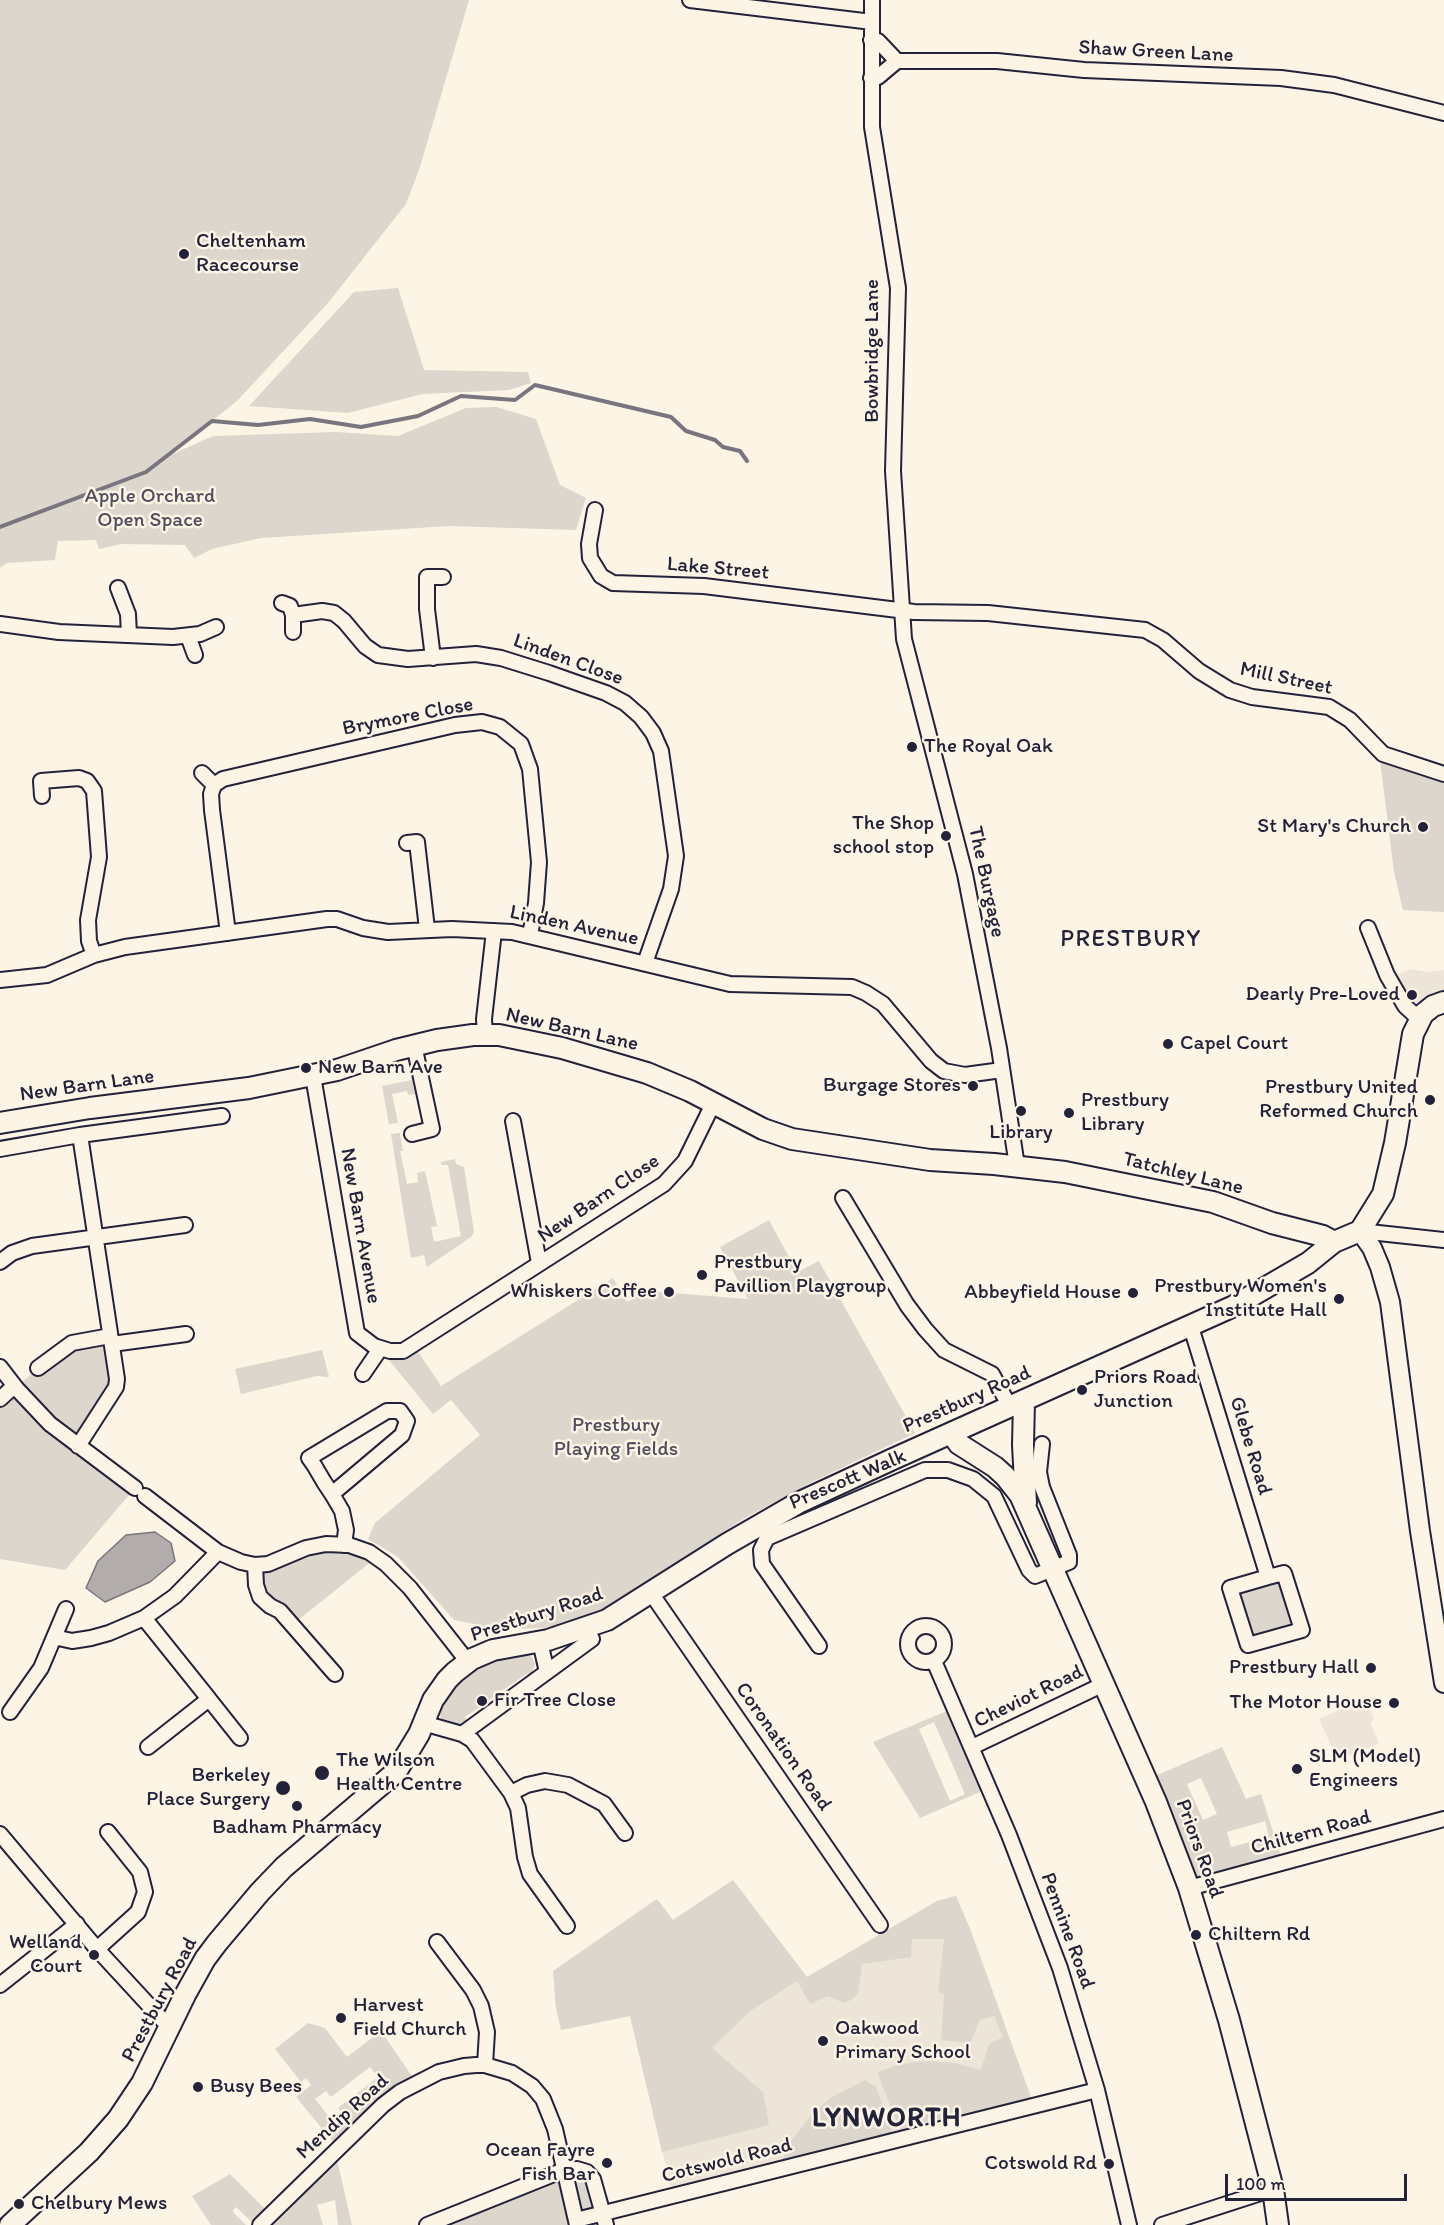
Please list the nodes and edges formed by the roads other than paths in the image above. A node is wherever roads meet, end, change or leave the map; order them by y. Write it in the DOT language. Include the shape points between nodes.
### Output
graph roads {
  1 [pos="690,0"];
  2 [pos="872,0"];
  3 [pos="872,22"];
  4 [pos="871,40"];
  5 [pos="897,61"];
  6 [pos="871,78"];
  7 [pos="1444,113"];
  8 [pos="595,510"];
  9 [pos="412,577"];
  10 [pos="427,577"];
  11 [pos="443,577"];
  12 [pos="118,588"];
  13 [pos="337,599"];
  14 [pos="282,603"];
  15 [pos="902,610"];
  16 [pos="334,613"];
  17 [pos="293,615"];
  18 [pos="0,624"];
  19 [pos="216,627"];
  20 [pos="293,632"];
  21 [pos="129,635"];
  22 [pos="188,636"];
  23 [pos="195,655"];
  24 [pos="433,658"];
  25 [pos="202,773"];
  26 [pos="1444,774"];
  27 [pos="214,785"];
  28 [pos="42,796"];
  29 [pos="418,842"];
  30 [pos="1368,927"];
  31 [pos="427,929"];
  32 [pos="494,931"];
  33 [pos="228,933"];
  34 [pos="530,935"];
  35 [pos="94,955"];
  36 [pos="645,963"];
  37 [pos="0,980"];
  38 [pos="1444,1002"];
  39 [pos="1419,1019"];
  40 [pos="485,1035"];
  41 [pos="414,1045"];
  42 [pos="1002,1070"];
  43 [pos="313,1076"];
  44 [pos="713,1104"];
  45 [pos="222,1116"];
  46 [pos="513,1121"];
  47 [pos="0,1123"];
  48 [pos="412,1134"];
  49 [pos="80,1135"];
  50 [pos="0,1149"];
  51 [pos="1017,1166"];
  52 [pos="843,1198"];
  53 [pos="185,1225"];
  54 [pos="1360,1231"];
  55 [pos="97,1237"];
  56 [pos="1444,1240"];
  57 [pos="1334,1242"];
  58 [pos="0,1262"];
  59 [pos="539,1263"];
  60 [pos="1191,1327"];
  61 [pos="186,1334"];
  62 [pos="111,1340"];
  63 [pos="380,1349"];
  64 [pos="0,1367"];
  65 [pos="38,1368"];
  66 [pos="363,1374"];
  67 [pos="14,1386"];
  68 [pos="0,1399"];
  69 [pos="1017,1404"];
  70 [pos="951,1433"];
  71 [pos="1042,1444"];
  72 [pos="78,1446"];
  73 [pos="332,1494"];
  74 [pos="1026,1505"];
  75 [pos="344,1545"];
  76 [pos="218,1552"];
  77 [pos="255,1565"];
  78 [pos="1053,1569"];
  79 [pos="1268,1577"];
  80 [pos="651,1593"];
  81 [pos="66,1609"];
  82 [pos="144,1618"];
  83 [pos="54,1637"];
  84 [pos="592,1639"];
  85 [pos="540,1642"];
  86 [pos="819,1646"];
  87 [pos="934,1661"];
  88 [pos="468,1662"];
  89 [pos="548,1671"];
  90 [pos="334,1674"];
  91 [pos="1444,1681"];
  92 [pos="1104,1684"];
  93 [pos="209,1699"];
  94 [pos="10,1712"];
  95 [pos="423,1723"];
  96 [pos="462,1734"];
  97 [pos="240,1738"];
  98 [pos="148,1747"];
  99 [pos="972,1747"];
  100 [pos="511,1793"];
  101 [pos="1444,1819"];
  102 [pos="108,1832"];
  103 [pos="626,1833"];
  104 [pos="0,1834"];
  105 [pos="1189,1888"];
  106 [pos="77,1924"];
  107 [pos="880,1925"];
  108 [pos="567,1926"];
  109 [pos="437,1942"];
  110 [pos="97,1949"];
  111 [pos="0,1985"];
  112 [pos="169,2027"];
  113 [pos="485,2065"];
  114 [pos="1097,2090"];
  115 [pos="564,2170"];
  116 [pos="1273,2189"];
  117 [pos="604,2219"];
  118 [pos="577,2222"];
  119 [pos="10,2225"];
  120 [pos="260,2225"];
  121 [pos="426,2225"];
  122 [pos="1129,2225"];
  123 [pos="1162,2225"];
  124 [pos="1278,2225"];
  1 -- 3 [label="street"];
  2 -- 3 [label="street, Bowbridge Lane"];
  3 -- 4 [label="street, Bowbridge Lane"];
  4 -- 5 [label="street" via="878,41"];
  4 -- 6 [label="street, Bowbridge Lane"];
  5 -- 6 [label="street"];
  5 -- 7 [label="street, Shaw Green Lane" via="997,61 1083,70 1281,78 1334,85"];
  6 -- 15 [label="street, Bowbridge Lane" via="872,127 897,288 893,471"];
  8 -- 15 [label="street, Lake Street" via="590,558 601,576 613,583 704,586"];
  9 -- 10 [label="street"];
  10 -- 11 [label="street"];
  10 -- 24 [label="street"];
  12 -- 21 [label="street" via="128,614"];
  13 -- 16 [label="street"];
  14 -- 17 [label="street" via="290,606"];
  15 -- 26 [label="street, Mill Street" via="988,613 1145,630 1230,690 1252,698 1329,707 1350,720 1384,754"];
  15 -- 42 [label="street, The Burgage" via="912,673 965,874"];
  16 -- 17 [label="street"];
  16 -- 24 [label="street, Linden Close" via="378,655"];
  17 -- 20 [label="street"];
  18 -- 21 [label="street"];
  19 -- 22 [label="street"];
  21 -- 22 [label="street"];
  22 -- 23 [label="street"];
  24 -- 36 [label="street, Linden Close" via="489,655 549,673 615,698 648,724 661,751 676,856 670,889"];
  25 -- 27 [label="street"];
  27 -- 33 [label="street" via="212,810"];
  27 -- 34 [label="street, Brymore Close" via="222,779 455,725 482,722 500,727 521,744 530,769 539,862"];
  28 -- 35 [label="street" via="41,781 79,778 94,791 99,857 88,931"];
  29 -- 31 [label="street"];
  30 -- 39 [label="street" via="1387,975 1405,1006"];
  31 -- 32 [label="street, Linden Avenue"];
  31 -- 33 [label="street, Linden Avenue" via="379,931 332,918"];
  32 -- 34 [label="street, Linden Avenue"];
  32 -- 40 [label="street"];
  33 -- 35 [label="street, Linden Avenue"];
  34 -- 36 [label="street, Linden Avenue"];
  35 -- 37 [label="street, Linden Avenue" via="47,975"];
  36 -- 42 [label="street, Linden Avenue" via="742,986 852,987 883,1004 944,1071 965,1075"];
  38 -- 39 [label="main road" via="1428,1009"];
  39 -- 54 [label="main road" via="1383,1194"];
  40 -- 41 [label="main road, New Barn Lane"];
  40 -- 44 [label="main road, New Barn Lane" via="537,1042 627,1066 668,1080"];
  41 -- 43 [label="main road, New Barn Lane"];
  41 -- 48 [label="street" via="432,1130"];
  42 -- 51 [label="street, The Burgage"];
  43 -- 47 [label="main road, New Barn Lane"];
  43 -- 63 [label="street, New Barn Avenue" via="357,1333"];
  44 -- 51 [label="main road, New Barn Lane" via="763,1130 792,1139 930,1160"];
  44 -- 59 [label="street, New Barn Close" via="673,1177"];
  45 -- 49 [label="street"];
  46 -- 59 [label="street, New Barn Close"];
  49 -- 50 [label="street"];
  49 -- 55 [label="street"];
  51 -- 57 [label="main road, Tatchley Lane" via="1213,1202"];
  52 -- 69 [label="street" via="925,1329 944,1350 992,1374"];
  53 -- 55 [label="street"];
  54 -- 56 [label="street"];
  54 -- 57 [label="main road, Prestbury Road"];
  54 -- 91 [label="street" via="1380,1267 1392,1318"];
  55 -- 58 [label="street" via="32,1245"];
  55 -- 62 [label="street"];
  57 -- 60 [label="main road, Prestbury Road" via="1301,1268"];
  59 -- 63 [label="street, New Barn Close" via="403,1351"];
  60 -- 69 [label="main road, Prestbury Road"];
  60 -- 79 [label="street, Glebe Road"];
  61 -- 62 [label="street"];
  62 -- 65 [label="street" via="72,1343"];
  62 -- 72 [label="street" via="116,1387"];
  63 -- 66 [label="street"];
  64 -- 67 [label="street"];
  67 -- 68 [label="street"];
  67 -- 72 [label="street" via="37,1412"];
  69 -- 70 [label="main road, Prestbury Road"];
  69 -- 74 [label="main road, Priors Road"];
  70 -- 74 [label="main road, Priors Road" via="959,1444 1005,1476"];
  70 -- 80 [label="main road, Prestbury Road" via="798,1503"];
  71 -- 78 [label="street" via="1042,1487 1069,1555 1069,1562"];
  72 -- 76 [label="street"];
  73 -- 73 [label="street" via="399,1439 408,1421 400,1411 387,1410 309,1458"];
  73 -- 75 [label="street" via="344,1517"];
  74 -- 78 [label="main road, Priors Road"];
  75 -- 77 [label="street" via="316,1546"];
  75 -- 88 [label="street" via="369,1552 386,1564 425,1605"];
  76 -- 77 [label="street"];
  76 -- 82 [label="street" via="175,1596"];
  77 -- 90 [label="street" via="260,1597 280,1611"];
  78 -- 86 [label="street, Prescott Walk" via="1035,1576 1029,1570 994,1496 981,1484 957,1472 925,1470 771,1534 764,1542 762,1564"];
  78 -- 92 [label="main road, Priors Road"];
  79 -- 79 [label="street" via="1284,1573 1302,1630 1248,1646 1230,1588"];
  80 -- 85 [label="main road, Prestbury Road" via="607,1620"];
  80 -- 107 [label="street, Coronation Road"];
  81 -- 83 [label="street"];
  82 -- 83 [label="street" via="91,1638 72,1641"];
  82 -- 93 [label="street"];
  83 -- 94 [label="street" via="41,1668"];
  84 -- 89 [label="street"];
  85 -- 88 [label="main road, Prestbury Road" via="493,1650"];
  85 -- 89 [label="street"];
  87 -- 99 [label="street, Pennine Road"];
  88 -- 95 [label="main road, Prestbury Road" via="440,1687"];
  89 -- 96 [label="street"];
  92 -- 99 [label="street, Cheviot Road"];
  92 -- 105 [label="main road, Priors Road"];
  93 -- 97 [label="street"];
  93 -- 98 [label="street"];
  95 -- 96 [label="street"];
  95 -- 112 [label="main road, Prestbury Road" via="396,1772 284,1867 235,1921 205,1959"];
  96 -- 100 [label="street" via="472,1740"];
  99 -- 114 [label="street, Pennine Road" via="1041,1916"];
  100 -- 103 [label="street" via="545,1781 568,1785 604,1804"];
  100 -- 108 [label="street" via="518,1808 530,1874"];
  101 -- 105 [label="street, Chiltern Road"];
  102 -- 110 [label="street" via="140,1872 145,1892 138,1912"];
  104 -- 106 [label="street"];
  105 -- 116 [label="main road, Priors Road" via="1229,2020"];
  106 -- 110 [label="street"];
  106 -- 111 [label="street"];
  109 -- 113 [label="street" via="481,2006 487,2032"];
  110 -- 112 [label="street"];
  112 -- 119 [label="main road, Prestbury Road" via="142,2083 104,2136"];
  113 -- 115 [label="street, Mendip Road" via="512,2073 538,2092 552,2117"];
  113 -- 120 [label="street, Mendip Road" via="452,2068 400,2092"];
  114 -- 117 [label="street, Cotswold Road"];
  114 -- 122 [label="street, Pennine Road"];
  115 -- 117 [label="street" via="587,2172 593,2179"];
  115 -- 118 [label="street, Mendip Road"];
  115 -- 121 [label="street"];
  116 -- 123 [label="street"];
  116 -- 124 [label="main road, Priors Road"];
  117 -- 118 [label="street, Cotswold Road"];
}
